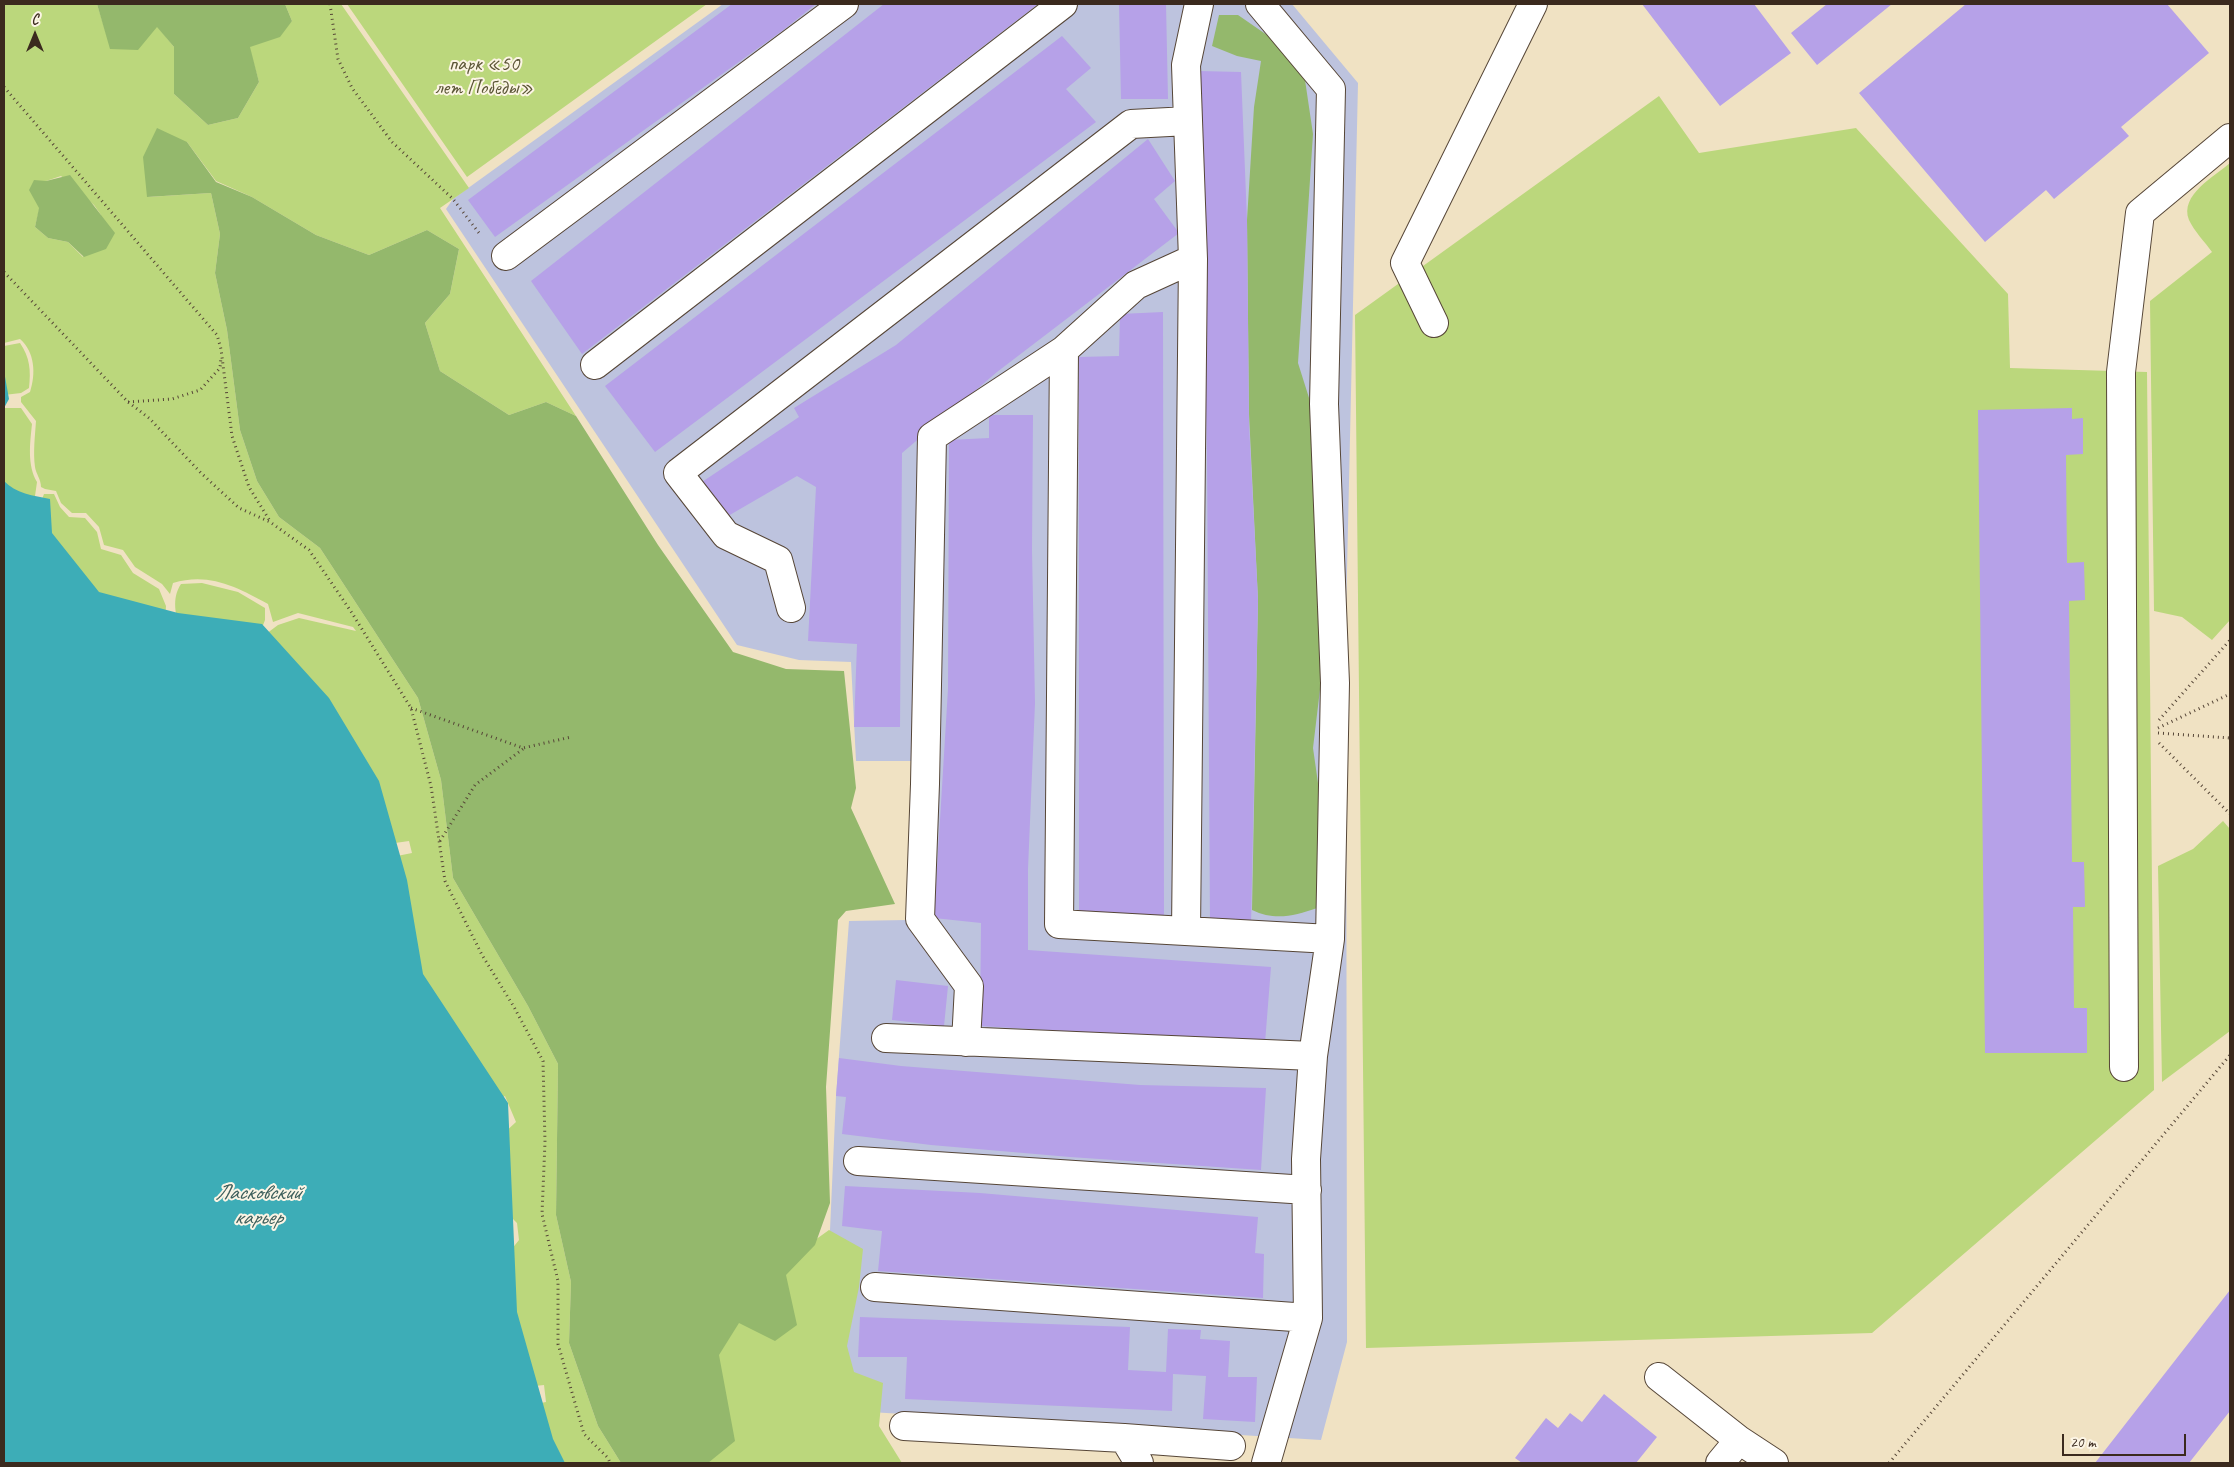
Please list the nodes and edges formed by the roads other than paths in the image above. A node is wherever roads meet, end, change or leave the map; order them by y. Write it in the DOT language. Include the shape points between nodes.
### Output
graph roads {
  1 [pos="844,4"];
  2 [pos="1062,4"];
  3 [pos="1199,4"];
  4 [pos="1260,4"];
  5 [pos="1533,4"];
  6 [pos="1188,121"];
  7 [pos="2230,138"];
  8 [pos="506,256"];
  9 [pos="1193,259"];
  10 [pos="1434,323"];
  11 [pos="1064,350"];
  12 [pos="595,365"];
  13 [pos="791,608"];
  14 [pos="1186,931"];
  15 [pos="1330,938"];
  16 [pos="886,1038"];
  17 [pos="966,1042"];
  18 [pos="1314,1056"];
  19 [pos="2124,1066"];
  20 [pos="858,1161"];
  21 [pos="1307,1190"];
  22 [pos="875,1287"];
  23 [pos="1308,1318"];
  24 [pos="1660,1376"];
  25 [pos="904,1426"];
  26 [pos="1124,1438"];
  27 [pos="1739,1440"];
  28 [pos="1231,1446"];
  29 [pos="1140,1463"];
  30 [pos="1266,1463"];
  31 [pos="1720,1463"];
  32 [pos="1774,1463"];
  1 -- 8 [label="lane"];
  2 -- 12 [label="lane"];
  3 -- 6 [label="lane" via="1186,64"];
  4 -- 15 [label="lane" via="1331,90 1324,404 1335,683"];
  5 -- 10 [label="lane" via="1405,263"];
  6 -- 9 [label="lane"];
  6 -- 13 [label="lane" via="1131,124 678,473 726,535 778,560"];
  7 -- 19 [label="lane" via="2140,213 2121,372"];
  9 -- 11 [label="lane" via="1136,285"];
  9 -- 14 [label="lane"];
  11 -- 14 [label="lane" via="1059,924"];
  11 -- 17 [label="lane" via="932,437 926,784 920,919 969,986"];
  14 -- 15 [label="lane"];
  15 -- 18 [label="lane"];
  16 -- 17 [label="lane"];
  17 -- 18 [label="lane"];
  18 -- 21 [label="lane" via="1306,1159"];
  20 -- 21 [label="lane"];
  21 -- 23 [label="lane"];
  22 -- 23 [label="lane"];
  23 -- 30 [label="lane"];
  24 -- 27 [label="lane"];
  25 -- 26 [label="lane"];
  26 -- 28 [label="lane"];
  26 -- 29 [label="lane"];
  27 -- 31 [label="lane"];
  27 -- 32 [label="lane"];
}
